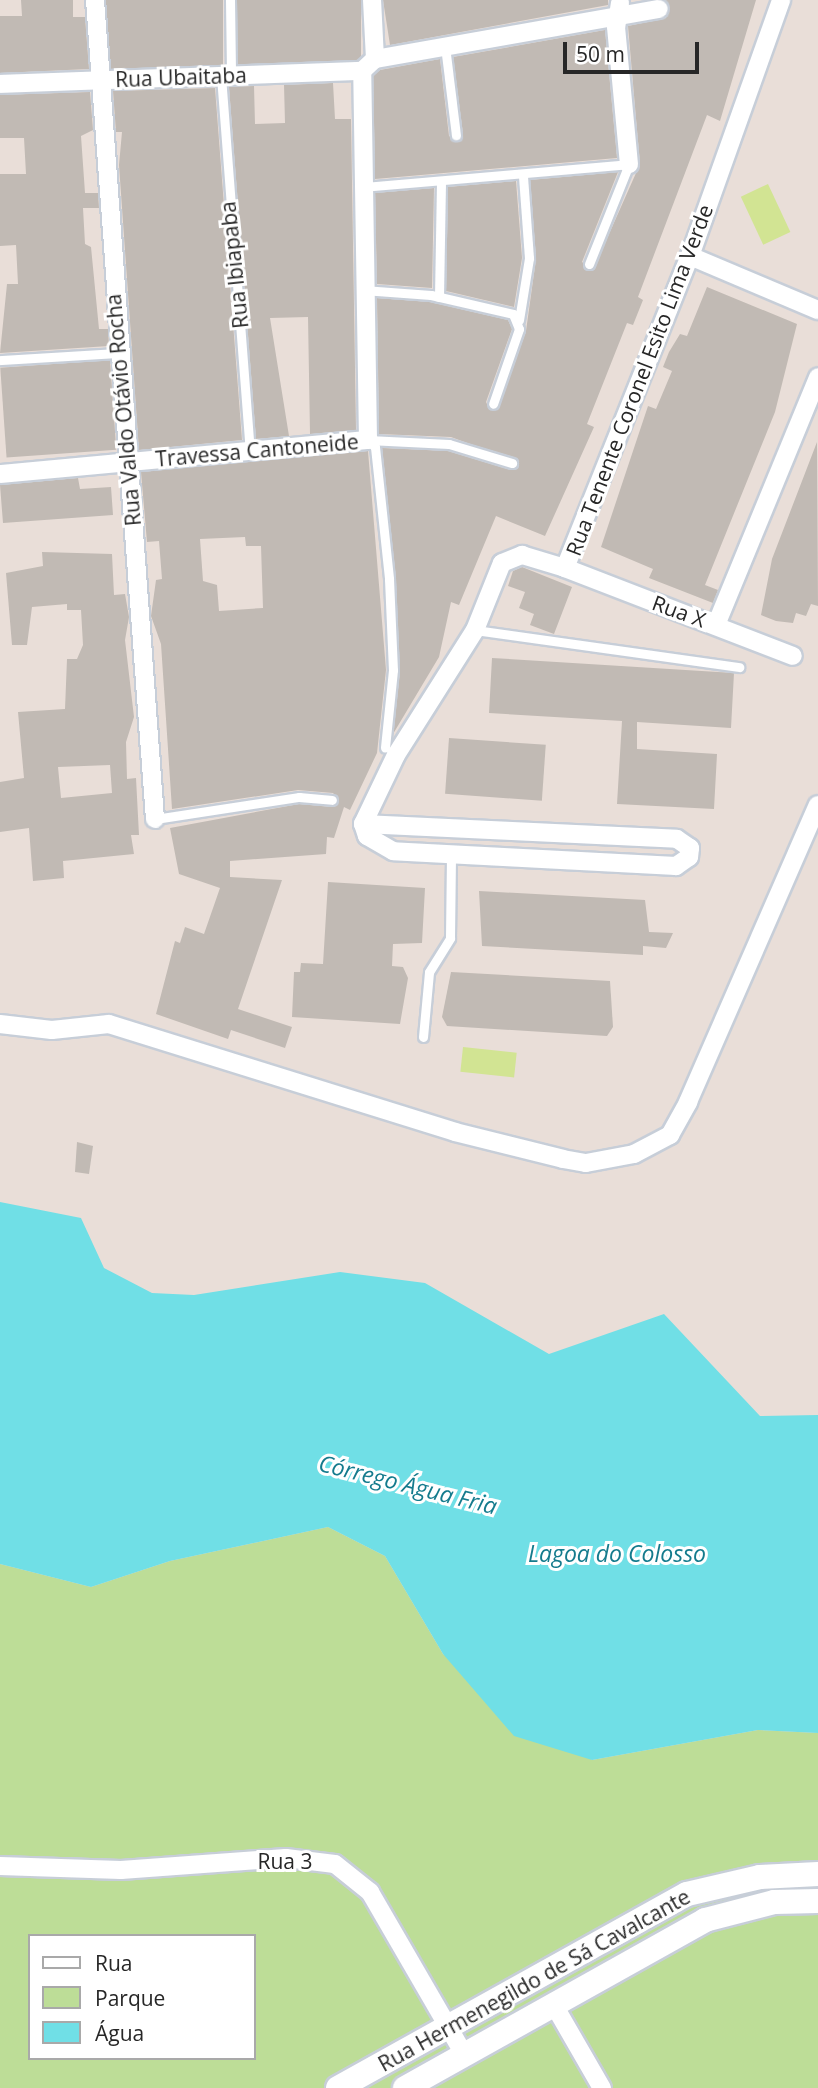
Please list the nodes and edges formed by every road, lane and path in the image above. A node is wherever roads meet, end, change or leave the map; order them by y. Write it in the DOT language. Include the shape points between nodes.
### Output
graph roads {
  1 [pos="95,0"];
  2 [pos="230,0"];
  3 [pos="372,0"];
  4 [pos="780,0"];
  5 [pos="620,6"];
  6 [pos="659,9"];
  7 [pos="445,46"];
  8 [pos="369,65"];
  9 [pos="226,76"];
  10 [pos="101,80"];
  11 [pos="0,84"];
  12 [pos="456,135"];
  13 [pos="629,164"];
  14 [pos="523,177"];
  15 [pos="441,182"];
  16 [pos="363,187"];
  17 [pos="690,256"];
  18 [pos="589,264"];
  19 [pos="362,290"];
  20 [pos="439,297"];
  21 [pos="818,310"];
  22 [pos="519,320"];
  23 [pos="117,353"];
  24 [pos="0,360"];
  25 [pos="818,377"];
  26 [pos="493,404"];
  27 [pos="368,440"];
  28 [pos="250,453"];
  29 [pos="125,462"];
  30 [pos="512,463"];
  31 [pos="0,474"];
  32 [pos="565,568"];
  33 [pos="716,625"];
  34 [pos="475,630"];
  35 [pos="793,656"];
  36 [pos="739,667"];
  37 [pos="390,752"];
  38 [pos="332,800"];
  39 [pos="818,806"];
  40 [pos="155,819"];
  41 [pos="363,824"];
  42 [pos="451,857"];
  43 [pos="0,1024"];
  44 [pos="423,1037"];
  45 [pos="0,1866"];
  46 [pos="818,1874"];
  47 [pos="818,1901"];
  48 [pos="554,2005"];
  49 [pos="448,2026"];
  50 [pos="466,2056"];
  51 [pos="338,2088"];
  52 [pos="405,2088"];
  53 [pos="602,2088"];
  1 -- 10 [label="street, Rua Valdo Otávio Rocha"];
  2 -- 9 [label="lane, Rua Ibiapaba"];
  3 -- 8 [label="street"];
  4 -- 17 [label="street, Rua Tenente Coronel Esito Lima Verde"];
  5 -- 6 [label="street, Rua Ubaitaba"];
  5 -- 7 [label="street, Rua Ubaitaba"];
  5 -- 13 [label="street" via="616,27"];
  7 -- 8 [label="street, Rua Ubaitaba"];
  7 -- 12 [label="lane"];
  8 -- 9 [label="street, Rua Ubaitaba"];
  8 -- 16 [label="street"];
  9 -- 10 [label="street, Rua Ubaitaba"];
  9 -- 28 [label="lane, Rua Ibiapaba"];
  10 -- 11 [label="street, Rua Ubaitaba"];
  10 -- 23 [label="street, Rua Valdo Otávio Rocha"];
  13 -- 14 [label="lane"];
  13 -- 18 [label="lane"];
  14 -- 15 [label="lane"];
  14 -- 22 [label="lane" via="529,258"];
  15 -- 16 [label="lane"];
  15 -- 20 [label="lane"];
  16 -- 19 [label="street"];
  17 -- 21 [label="street"];
  17 -- 32 [label="street, Rua Tenente Coronel Esito Lima Verde"];
  19 -- 20 [label="lane"];
  19 -- 27 [label="street"];
  20 -- 22 [label="lane" via="494,309"];
  22 -- 26 [label="lane"];
  23 -- 24 [label="lane"];
  23 -- 29 [label="street, Rua Valdo Otávio Rocha"];
  25 -- 33 [label="street"];
  27 -- 28 [label="street, Travessa Cantoneide"];
  27 -- 30 [label="lane, Travessa Cantoneide" via="449,444"];
  27 -- 37 [label="lane" via="375,447 389,579"];
  28 -- 29 [label="street, Travessa Cantoneide"];
  29 -- 31 [label="street, Travessa Cantoneide"];
  29 -- 40 [label="street, Rua Valdo Otávio Rocha"];
  32 -- 33 [label="street, Rua X"];
  32 -- 34 [label="street, Rua Tenente Coronel Esito Lima Verde" via="522,555 507,558"];
  33 -- 35 [label="street, Rua X"];
  34 -- 36 [label="lane"];
  34 -- 37 [label="street, Rua Tenente Coronel Esito Lima Verde"];
  37 -- 41 [label="street, Rua Tenente Coronel Esito Lima Verde"];
  38 -- 40 [label="lane" via="299,797"];
  39 -- 43 [label="street" via="688,1102 656,1147 623,1157 586,1163 469,1136 109,1024 52,1030"];
  41 -- 42 [label="street" via="367,836 393,851"];
  41 -- 42 [label="street" via="677,839 690,848 689,858 676,866"];
  42 -- 44 [label="lane" via="450,938 429,972"];
  45 -- 49 [label="street, Rua 3" via="121,1870 286,1858 335,1864 370,1892"];
  46 -- 49 [label="street, Rua Hermenegildo de Sá Cavalcante" via="760,1877 687,1895"];
  47 -- 48 [label="street, Rua Hermenegildo de Sá Cavalcante" via="774,1902 717,1915"];
  48 -- 50 [label="street, Rua Hermenegildo de Sá Cavalcante"];
  48 -- 53 [label="street"];
  49 -- 50 [label="street, Rua 3"];
  49 -- 51 [label="street, Rua Hermenegildo de Sá Cavalcante"];
  50 -- 52 [label="street, Rua Hermenegildo de Sá Cavalcante"];
}
